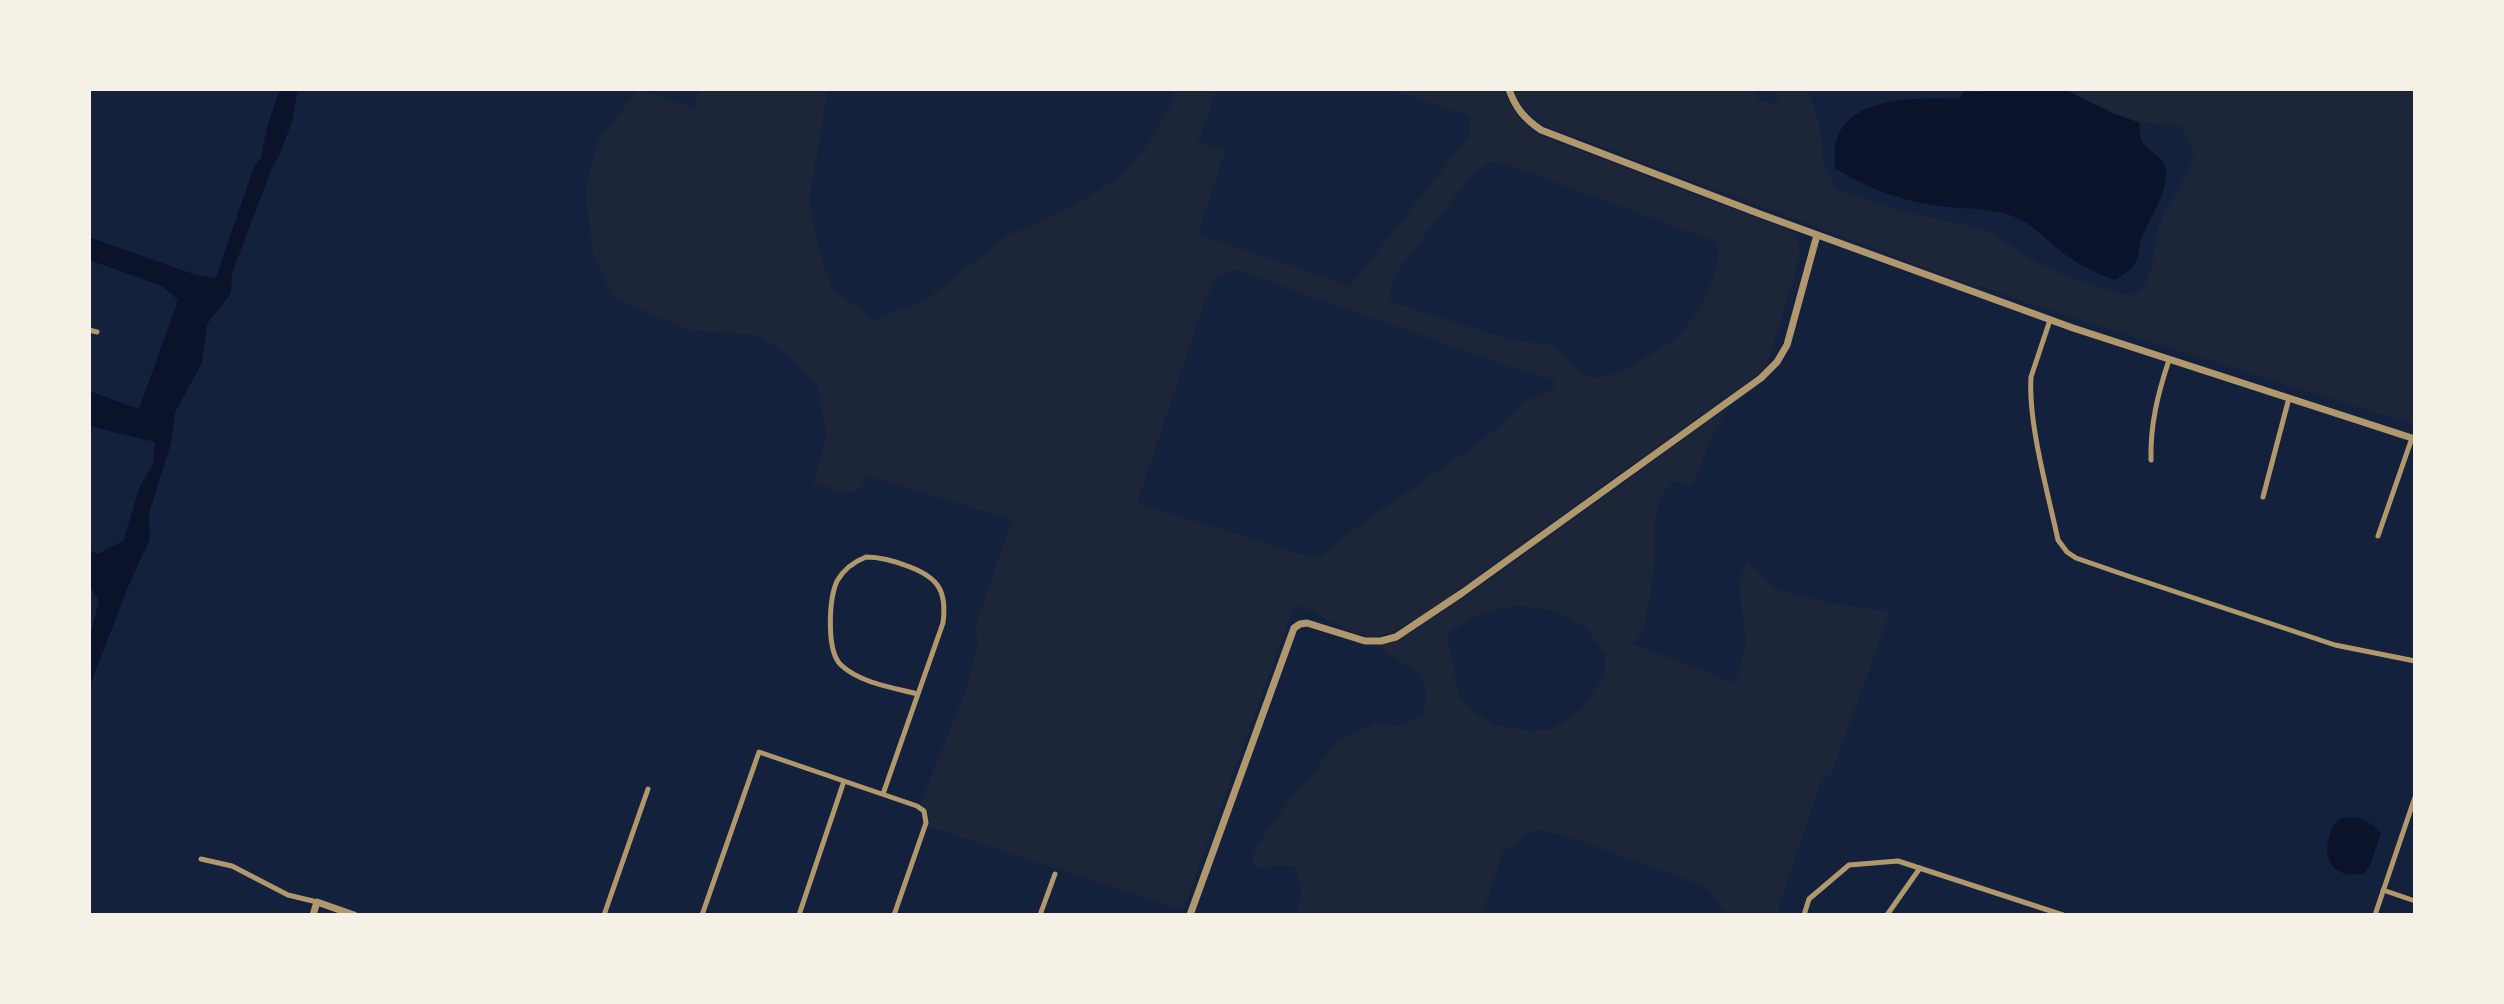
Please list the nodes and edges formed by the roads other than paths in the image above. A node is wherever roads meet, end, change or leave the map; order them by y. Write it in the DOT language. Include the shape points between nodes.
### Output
graph roads {
  1 [pos="1509,89"];
  2 [pos="1817,235"];
  3 [pos="2050,320"];
  4 [pos="89,330"];
  5 [pos="97,332"];
  6 [pos="2169,360"];
  7 [pos="2289,398"];
  8 [pos="2413,438"];
  9 [pos="2151,460"];
  10 [pos="2263,497"];
  11 [pos="2378,536"];
  12 [pos="2415,661"];
  13 [pos="918,694"];
  14 [pos="844,780"];
  15 [pos="648,789"];
  16 [pos="883,794"];
  17 [pos="2415,797"];
  18 [pos="201,859"];
  19 [pos="1920,868"];
  20 [pos="1055,874"];
  21 [pos="2383,890"];
  22 [pos="2415,901"];
  23 [pos="317,902"];
  24 [pos="313,915"];
  25 [pos="354,915"];
  26 [pos="604,915"];
  27 [pos="702,915"];
  28 [pos="799,915"];
  29 [pos="894,915"];
  30 [pos="1040,915"];
  31 [pos="1190,915"];
  32 [pos="1804,915"];
  33 [pos="1887,915"];
  34 [pos="2063,915"];
  35 [pos="2375,915"];
  1 -- 2 [label="street" via="1525,118 1541,130"];
  2 -- 3 [label="street"];
  2 -- 31 [label="street" via="1787,345 1762,378 1396,637 1366,641 1307,623 1294,628"];
  3 -- 6 [label="street"];
  3 -- 12 [label="street" via="2030,386 2058,540 2067,552 2335,645"];
  4 -- 5 [label="street"];
  6 -- 7 [label="street"];
  6 -- 9 [label="street" via="2152,424"];
  7 -- 8 [label="street"];
  7 -- 10 [label="street"];
  8 -- 11 [label="street"];
  13 -- 13 [label="street" via="943,623 941,590 928,575 904,565 874,557 857,560 842,573 834,590 834,655 849,671"];
  13 -- 16 [label="street"];
  14 -- 16 [label="street"];
  14 -- 27 [label="street" via="759,752"];
  14 -- 28 [label="street"];
  15 -- 26 [label="street"];
  16 -- 29 [label="street" via="917,806 926,816"];
  17 -- 21 [label="street"];
  18 -- 23 [label="street" via="232,866 288,895"];
  19 -- 32 [label="street" via="1898,861 1849,865 1809,899"];
  19 -- 33 [label="street"];
  19 -- 34 [label="street"];
  20 -- 30 [label="street"];
  21 -- 22 [label="street"];
  21 -- 35 [label="street"];
  23 -- 24 [label="street"];
  23 -- 25 [label="street"];
}
